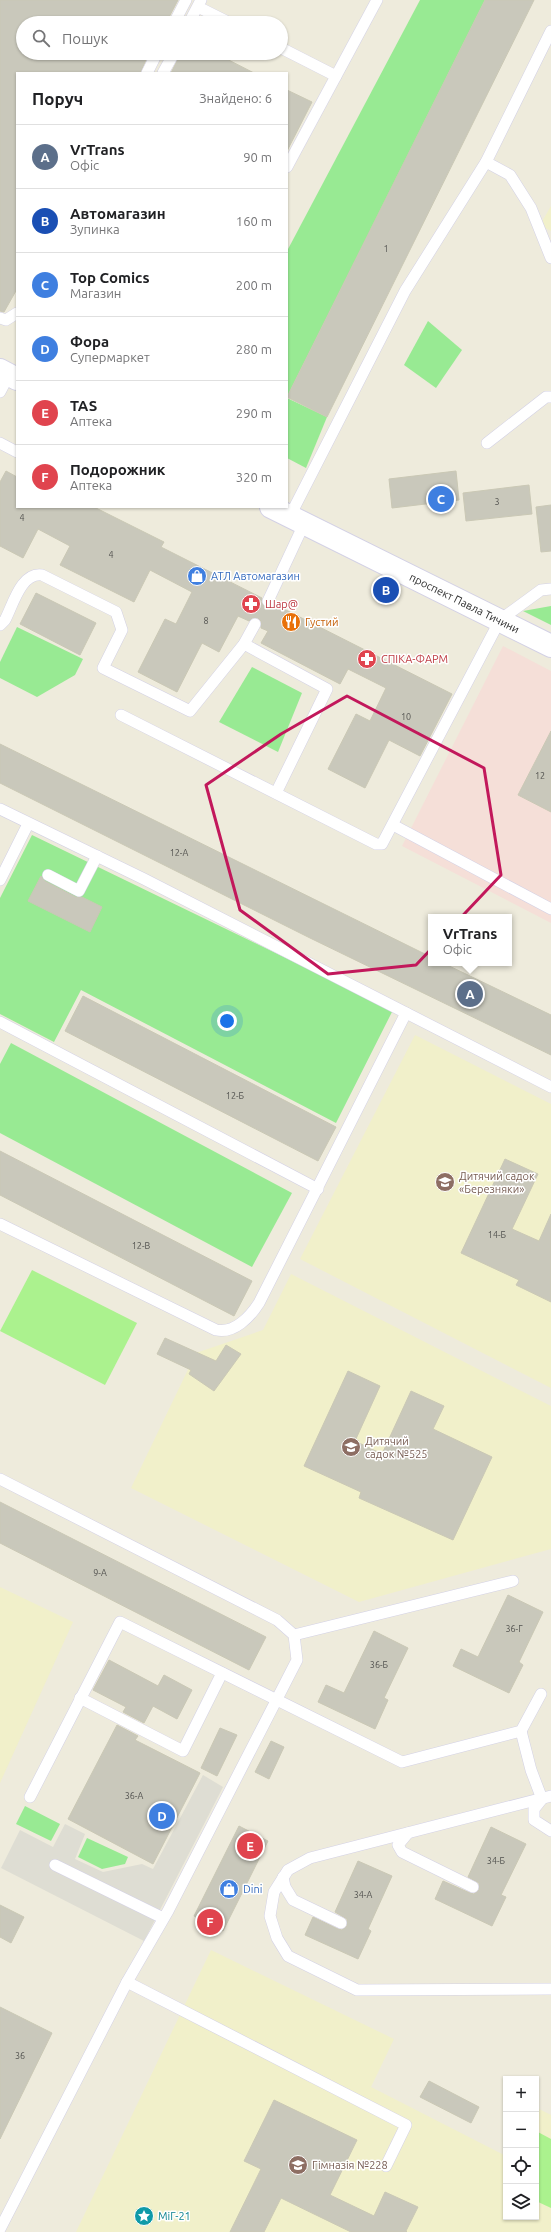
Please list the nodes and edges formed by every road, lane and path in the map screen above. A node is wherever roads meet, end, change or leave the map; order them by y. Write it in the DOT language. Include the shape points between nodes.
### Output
graph roads {
  1 [pos="186,0"];
  2 [pos="377,0"];
  3 [pos="199,3"];
  4 [pos="178,16"];
  5 [pos="192,16"];
  6 [pos="219,16"];
  7 [pos="551,31"];
  8 [pos="288,52"];
  9 [pos="154,60"];
  10 [pos="170,60"];
  11 [pos="148,72"];
  12 [pos="164,72"];
  13 [pos="336,76"];
  14 [pos="486,162"];
  15 [pos="288,165"];
  16 [pos="551,258"];
  17 [pos="16,314"];
  18 [pos="0,318"];
  19 [pos="551,397"];
  20 [pos="0,443"];
  21 [pos="488,443"];
  22 [pos="16,451"];
  23 [pos="289,516"];
  24 [pos="551,589"];
  25 [pos="268,601"];
  26 [pos="500,620"];
  27 [pos="255,624"];
  28 [pos="0,625"];
  29 [pos="244,644"];
  30 [pos="551,646"];
  31 [pos="121,715"];
  32 [pos="276,793"];
  33 [pos="0,809"];
  34 [pos="28,824"];
  35 [pos="393,825"];
  36 [pos="97,856"];
  37 [pos="48,876"];
  38 [pos="0,880"];
  39 [pos="551,909"];
  40 [pos="406,1012"];
  41 [pos="0,1022"];
  42 [pos="551,1087"];
  43 [pos="318,1189"];
  44 [pos="1,1227"];
  45 [pos="0,1479"];
  46 [pos="512,1582"];
  47 [pos="294,1635"];
  48 [pos="222,1673"];
  49 [pos="542,1694"];
  50 [pos="80,1698"];
  51 [pos="276,1700"];
  52 [pos="521,1731"];
  53 [pos="30,1796"];
  54 [pos="546,1798"];
  55 [pos="551,1831"];
  56 [pos="408,1833"];
  57 [pos="55,1865"];
  58 [pos="283,1877"];
  59 [pos="472,1887"];
  60 [pos="163,1918"];
  61 [pos="341,1923"];
  62 [pos="127,1982"];
  63 [pos="551,1989"];
  64 [pos="386,2166"];
  65 [pos="0,2229"];
  1 -- 4 [label="lane"];
  2 -- 13 [label="lane"];
  3 -- 5 [label="lane"];
  3 -- 6 [label="lane"];
  7 -- 14 [label="lane"];
  8 -- 13 [label="lane"];
  9 -- 11 [label="lane"];
  10 -- 12 [label="lane"];
  13 -- 15 [label="lane"];
  14 -- 16 [label="lane" via="510,175 531,208"];
  14 -- 23 [label="lane" via="405,291"];
  17 -- 18 [label="lane" via="6,320"];
  19 -- 21 [label="lane" via="546,398"];
  20 -- 22 [label="lane"];
  23 -- 25 [label="lane"];
  23 -- 26 [label="street, проспект Павла Тичини"];
  24 -- 26 [label="lane" via="541,590"];
  26 -- 30 [label="street, проспект Павла Тичини"];
  26 -- 35 [label="lane"];
  27 -- 29 [label="lane"];
  28 -- 29 [label="lane" via="25,580 36,574 42,575 116,612 122,630 103,668 190,711"];
  29 -- 32 [label="lane" via="327,689"];
  31 -- 32 [label="lane"];
  32 -- 35 [label="lane" via="376,844 384,842"];
  33 -- 34 [label="lane"];
  34 -- 36 [label="lane"];
  34 -- 38 [label="lane"];
  35 -- 39 [label="lane"];
  36 -- 37 [label="lane" via="79,891"];
  36 -- 40 [label="lane"];
  40 -- 42 [label="lane"];
  40 -- 43 [label="lane"];
  41 -- 43 [label="lane"];
  43 -- 44 [label="lane" via="255,1309 228,1331 216,1330"];
  45 -- 47 [label="lane" via="277,1620"];
  46 -- 47 [label="lane"];
  47 -- 51 [label="lane" via="297,1660"];
  48 -- 50 [label="lane" via="120,1622"];
  48 -- 50 [label="lane" via="183,1751"];
  48 -- 51 [label="lane"];
  49 -- 52 [label="lane"];
  50 -- 53 [label="lane"];
  51 -- 52 [label="lane" via="402,1762"];
  51 -- 60 [label="lane"];
  52 -- 54 [label="lane" via="530,1770"];
  54 -- 55 [label="lane" via="534,1809 534,1820"];
  54 -- 56 [label="lane"];
  56 -- 58 [label="lane" via="310,1858 288,1870"];
  56 -- 59 [label="lane" via="398,1845 402,1852"];
  57 -- 60 [label="lane"];
  58 -- 61 [label="lane" via="285,1887 293,1900"];
  58 -- 63 [label="lane" via="274,1892 270,1916 277,1938 288,1956 357,1990"];
  60 -- 62 [label="lane"];
  62 -- 64 [label="lane" via="406,2125"];
  62 -- 65 [label="lane"];
}
